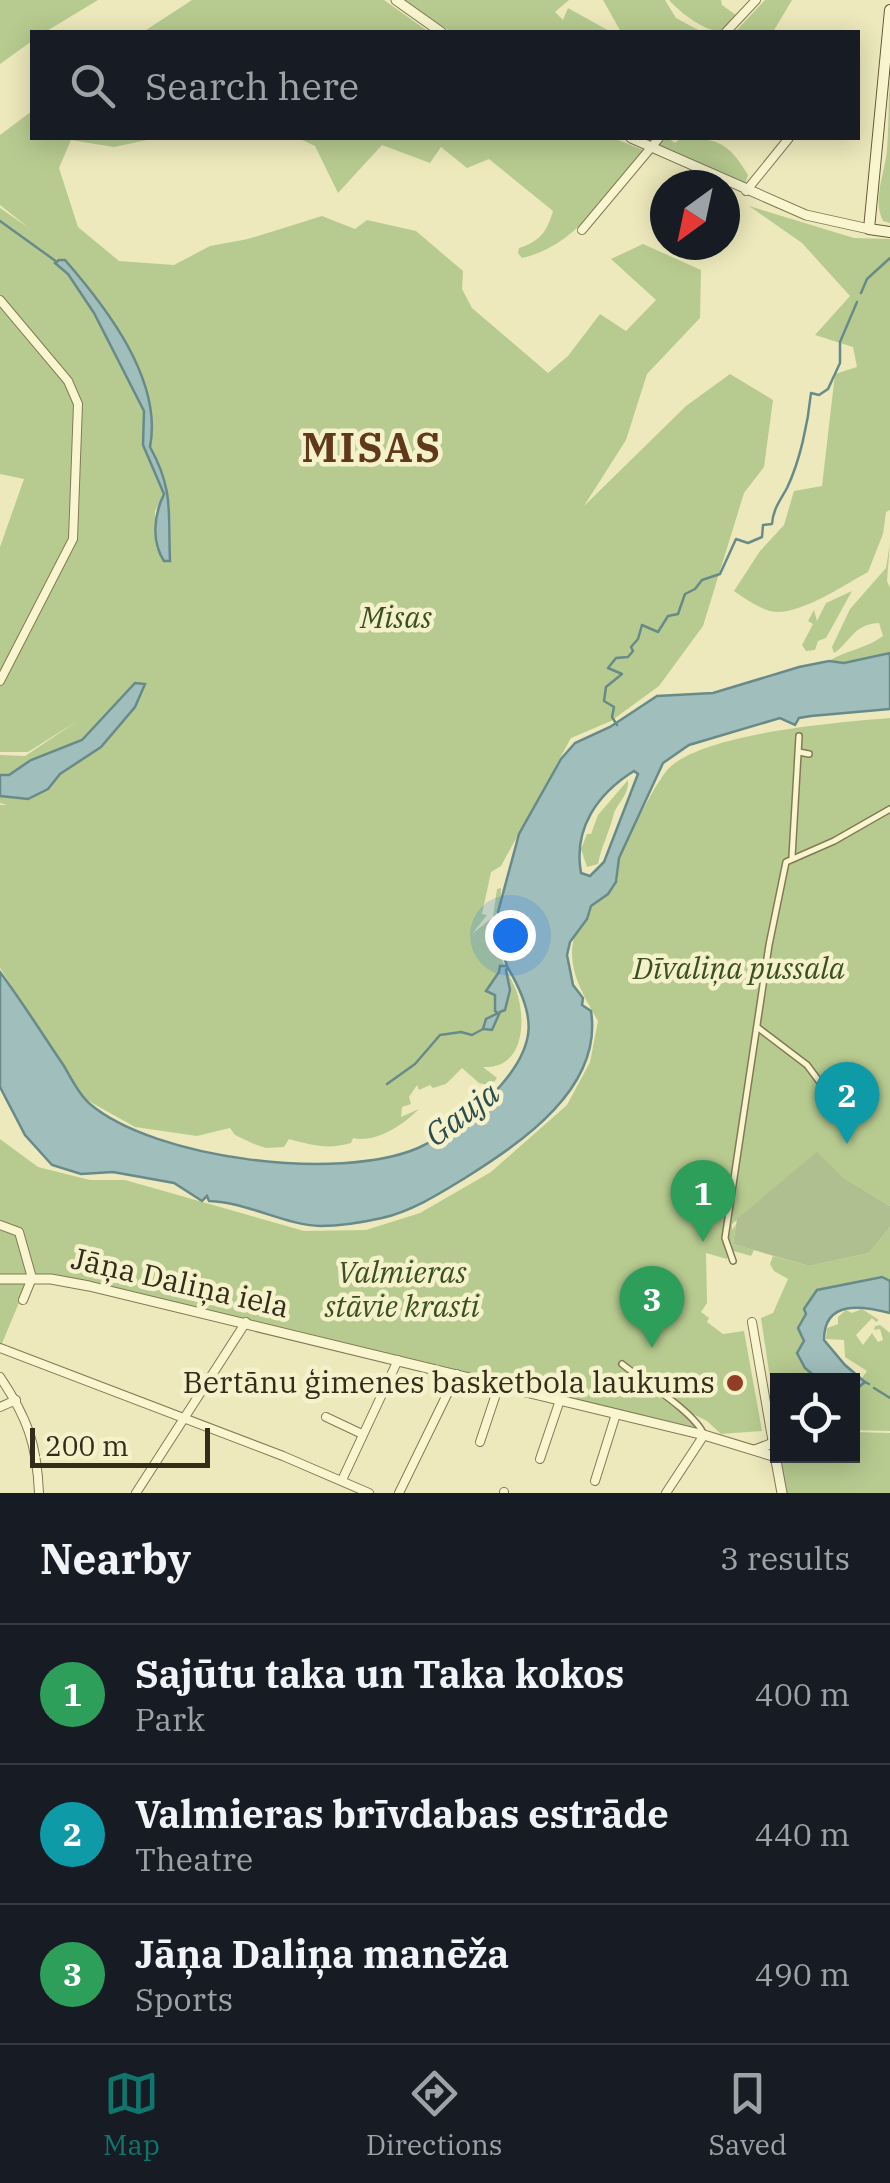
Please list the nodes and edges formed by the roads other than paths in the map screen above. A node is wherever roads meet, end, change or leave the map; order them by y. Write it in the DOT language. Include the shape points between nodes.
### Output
graph roads {
  1 [pos="396,0"];
  2 [pos="756,0"];
  3 [pos="890,10"];
  4 [pos="438,30"];
  5 [pos="728,30"];
  6 [pos="634,140"];
  7 [pos="657,140"];
  8 [pos="787,140"];
  9 [pos="650,147"];
  10 [pos="746,191"];
  11 [pos="869,229"];
  12 [pos="582,230"];
  13 [pos="890,232"];
  14 [pos="0,300"];
  15 [pos="0,681"];
  16 [pos="799,736"];
  17 [pos="799,752"];
  18 [pos="809,754"];
  19 [pos="890,810"];
  20 [pos="792,857"];
  21 [pos="757,1027"];
  22 [pos="756,1036"];
  23 [pos="774,1040"];
  24 [pos="826,1092"];
  25 [pos="0,1225"];
  26 [pos="732,1261"];
  27 [pos="0,1278"];
  28 [pos="32,1278"];
  29 [pos="23,1300"];
  30 [pos="246,1322"];
  31 [pos="752,1322"];
  32 [pos="1,1350"];
  33 [pos="398,1360"];
  34 [pos="622,1364"];
  35 [pos="457,1374"];
  36 [pos="0,1377"];
  37 [pos="500,1385"];
  38 [pos="16,1400"];
  39 [pos="560,1400"];
  40 [pos="0,1407"];
  41 [pos="616,1414"];
  42 [pos="326,1417"];
  43 [pos="185,1419"];
  44 [pos="770,1427"];
  45 [pos="362,1434"];
  46 [pos="704,1435"];
  47 [pos="480,1442"];
  48 [pos="770,1445"];
  49 [pos="755,1450"];
  50 [pos="770,1454"];
  51 [pos="540,1458"];
  52 [pos="776,1463"];
  53 [pos="342,1480"];
  54 [pos="595,1481"];
  55 [pos="354,1490"];
  56 [pos="139,1492"];
  57 [pos="38,1493"];
  58 [pos="368,1493"];
  59 [pos="399,1493"];
  60 [pos="666,1493"];
  61 [pos="782,1493"];
  1 -- 4 [label="street"];
  2 -- 5 [label="street"];
  3 -- 11 [label="main road"];
  6 -- 9 [label="street"];
  7 -- 9 [label="street"];
  8 -- 10 [label="street"];
  9 -- 10 [label="street"];
  9 -- 12 [label="street"];
  10 -- 11 [label="street" via="806,216"];
  11 -- 13 [label="main road"];
  14 -- 15 [label="street" via="68,381 78,404 73,539"];
  16 -- 17 [label="street"];
  17 -- 18 [label="street"];
  17 -- 20 [label="street"];
  19 -- 20 [label="street"];
  20 -- 21 [label="street" via="772,927"];
  21 -- 22 [label="street"];
  21 -- 23 [label="street"];
  22 -- 23 [label="street"];
  22 -- 26 [label="street" via="725,1238"];
  23 -- 24 [label="street" via="806,1064"];
  24 -- 24 [label="street" via="841,1112 836,1116 825,1112"];
  25 -- 28 [label="street" via="19,1232"];
  27 -- 28 [label="street, Jāņa Daliņa iela"];
  28 -- 29 [label="street"];
  28 -- 30 [label="street, Jāņa Daliņa iela"];
  30 -- 33 [label="street, Jāņa Daliņa iela"];
  30 -- 43 [label="street"];
  31 -- 44 [label="street"];
  32 -- 43 [label="street"];
  33 -- 35 [label="street, Jāņa Daliņa iela"];
  33 -- 45 [label="street"];
  34 -- 46 [label="street"];
  35 -- 37 [label="street, Jāņa Daliņa iela"];
  35 -- 59 [label="street"];
  36 -- 38 [label="street"];
  37 -- 39 [label="street, Jāņa Daliņa iela"];
  37 -- 47 [label="street"];
  38 -- 40 [label="street"];
  38 -- 57 [label="street" via="33,1443"];
  39 -- 41 [label="street, Jāņa Daliņa iela"];
  39 -- 51 [label="street"];
  41 -- 46 [label="street, Jāņa Daliņa iela"];
  41 -- 54 [label="street"];
  42 -- 45 [label="street"];
  43 -- 53 [label="street"];
  43 -- 56 [label="street"];
  45 -- 53 [label="street"];
  46 -- 49 [label="street, Jāņa Daliņa iela"];
  46 -- 60 [label="street"];
  48 -- 49 [label="street"];
  49 -- 50 [label="street, Jāņa Daliņa iela"];
  52 -- 61 [label="street"];
  53 -- 55 [label="street"];
  55 -- 58 [label="street"];
}
